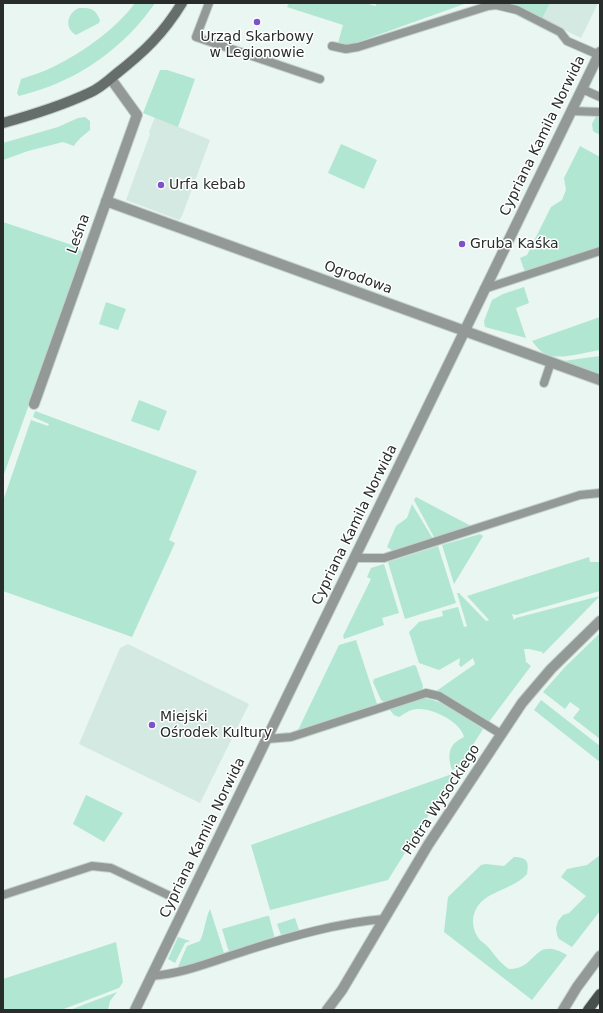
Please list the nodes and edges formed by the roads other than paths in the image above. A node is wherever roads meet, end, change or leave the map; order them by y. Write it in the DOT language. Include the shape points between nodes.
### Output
graph roads {
  1 [pos="182,3"];
  2 [pos="209,3"];
  3 [pos="332,46"];
  4 [pos="599,54"];
  5 [pos="111,78"];
  6 [pos="320,79"];
  7 [pos="582,89"];
  8 [pos="600,97"];
  9 [pos="571,111"];
  10 [pos="600,112"];
  11 [pos="3,123"];
  12 [pos="106,201"];
  13 [pos="600,251"];
  14 [pos="484,289"];
  15 [pos="464,331"];
  16 [pos="551,362"];
  17 [pos="600,380"];
  18 [pos="544,383"];
  19 [pos="34,404"];
  20 [pos="600,493"];
  21 [pos="355,558"];
  22 [pos="600,621"];
  23 [pos="501,734"];
  24 [pos="267,739"];
  25 [pos="3,895"];
  26 [pos="168,895"];
  27 [pos="384,919"];
  28 [pos="600,956"];
  29 [pos="151,976"];
  30 [pos="600,994"];
  31 [pos="135,1010"];
  32 [pos="328,1010"];
  33 [pos="563,1010"];
  34 [pos="588,1010"];
  1 -- 5 [label="street" via="152,44"];
  2 -- 6 [label="lane" via="196,37"];
  3 -- 4 [label="lane" via="346,49 358,47 496,5 517,10 560,32 567,41"];
  4 -- 7 [label="street, Cypriana Kamila Norwida"];
  5 -- 11 [label="street" via="91,92 52,109"];
  5 -- 12 [label="street, Leśna" via="137,115"];
  7 -- 8 [label="lane"];
  7 -- 9 [label="street, Cypriana Kamila Norwida"];
  9 -- 10 [label="lane"];
  9 -- 14 [label="street, Cypriana Kamila Norwida"];
  12 -- 15 [label="street, Ogrodowa"];
  12 -- 19 [label="street, Leśna"];
  13 -- 14 [label="lane"];
  14 -- 15 [label="street, Cypriana Kamila Norwida"];
  15 -- 16 [label="street, Ogrodowa"];
  15 -- 21 [label="street, Cypriana Kamila Norwida"];
  16 -- 17 [label="street, Ogrodowa"];
  16 -- 18 [label="lane"];
  20 -- 21 [label="lane" via="580,495 384,558"];
  21 -- 24 [label="street, Cypriana Kamila Norwida"];
  22 -- 23 [label="street, Piotra Wysockiego" via="551,669 522,703"];
  23 -- 24 [label="lane" via="439,696 426,693 291,737"];
  23 -- 27 [label="street, Piotra Wysockiego" via="428,845"];
  24 -- 29 [label="street, Cypriana Kamila Norwida"];
  25 -- 26 [label="lane" via="92,866 111,868"];
  27 -- 29 [label="lane" via="292,936 174,974"];
  27 -- 32 [label="street, Piotra Wysockiego"];
  28 -- 33 [label="street" via="576,987"];
  29 -- 31 [label="street, Cypriana Kamila Norwida"];
  30 -- 34 [label="main road"];
}
